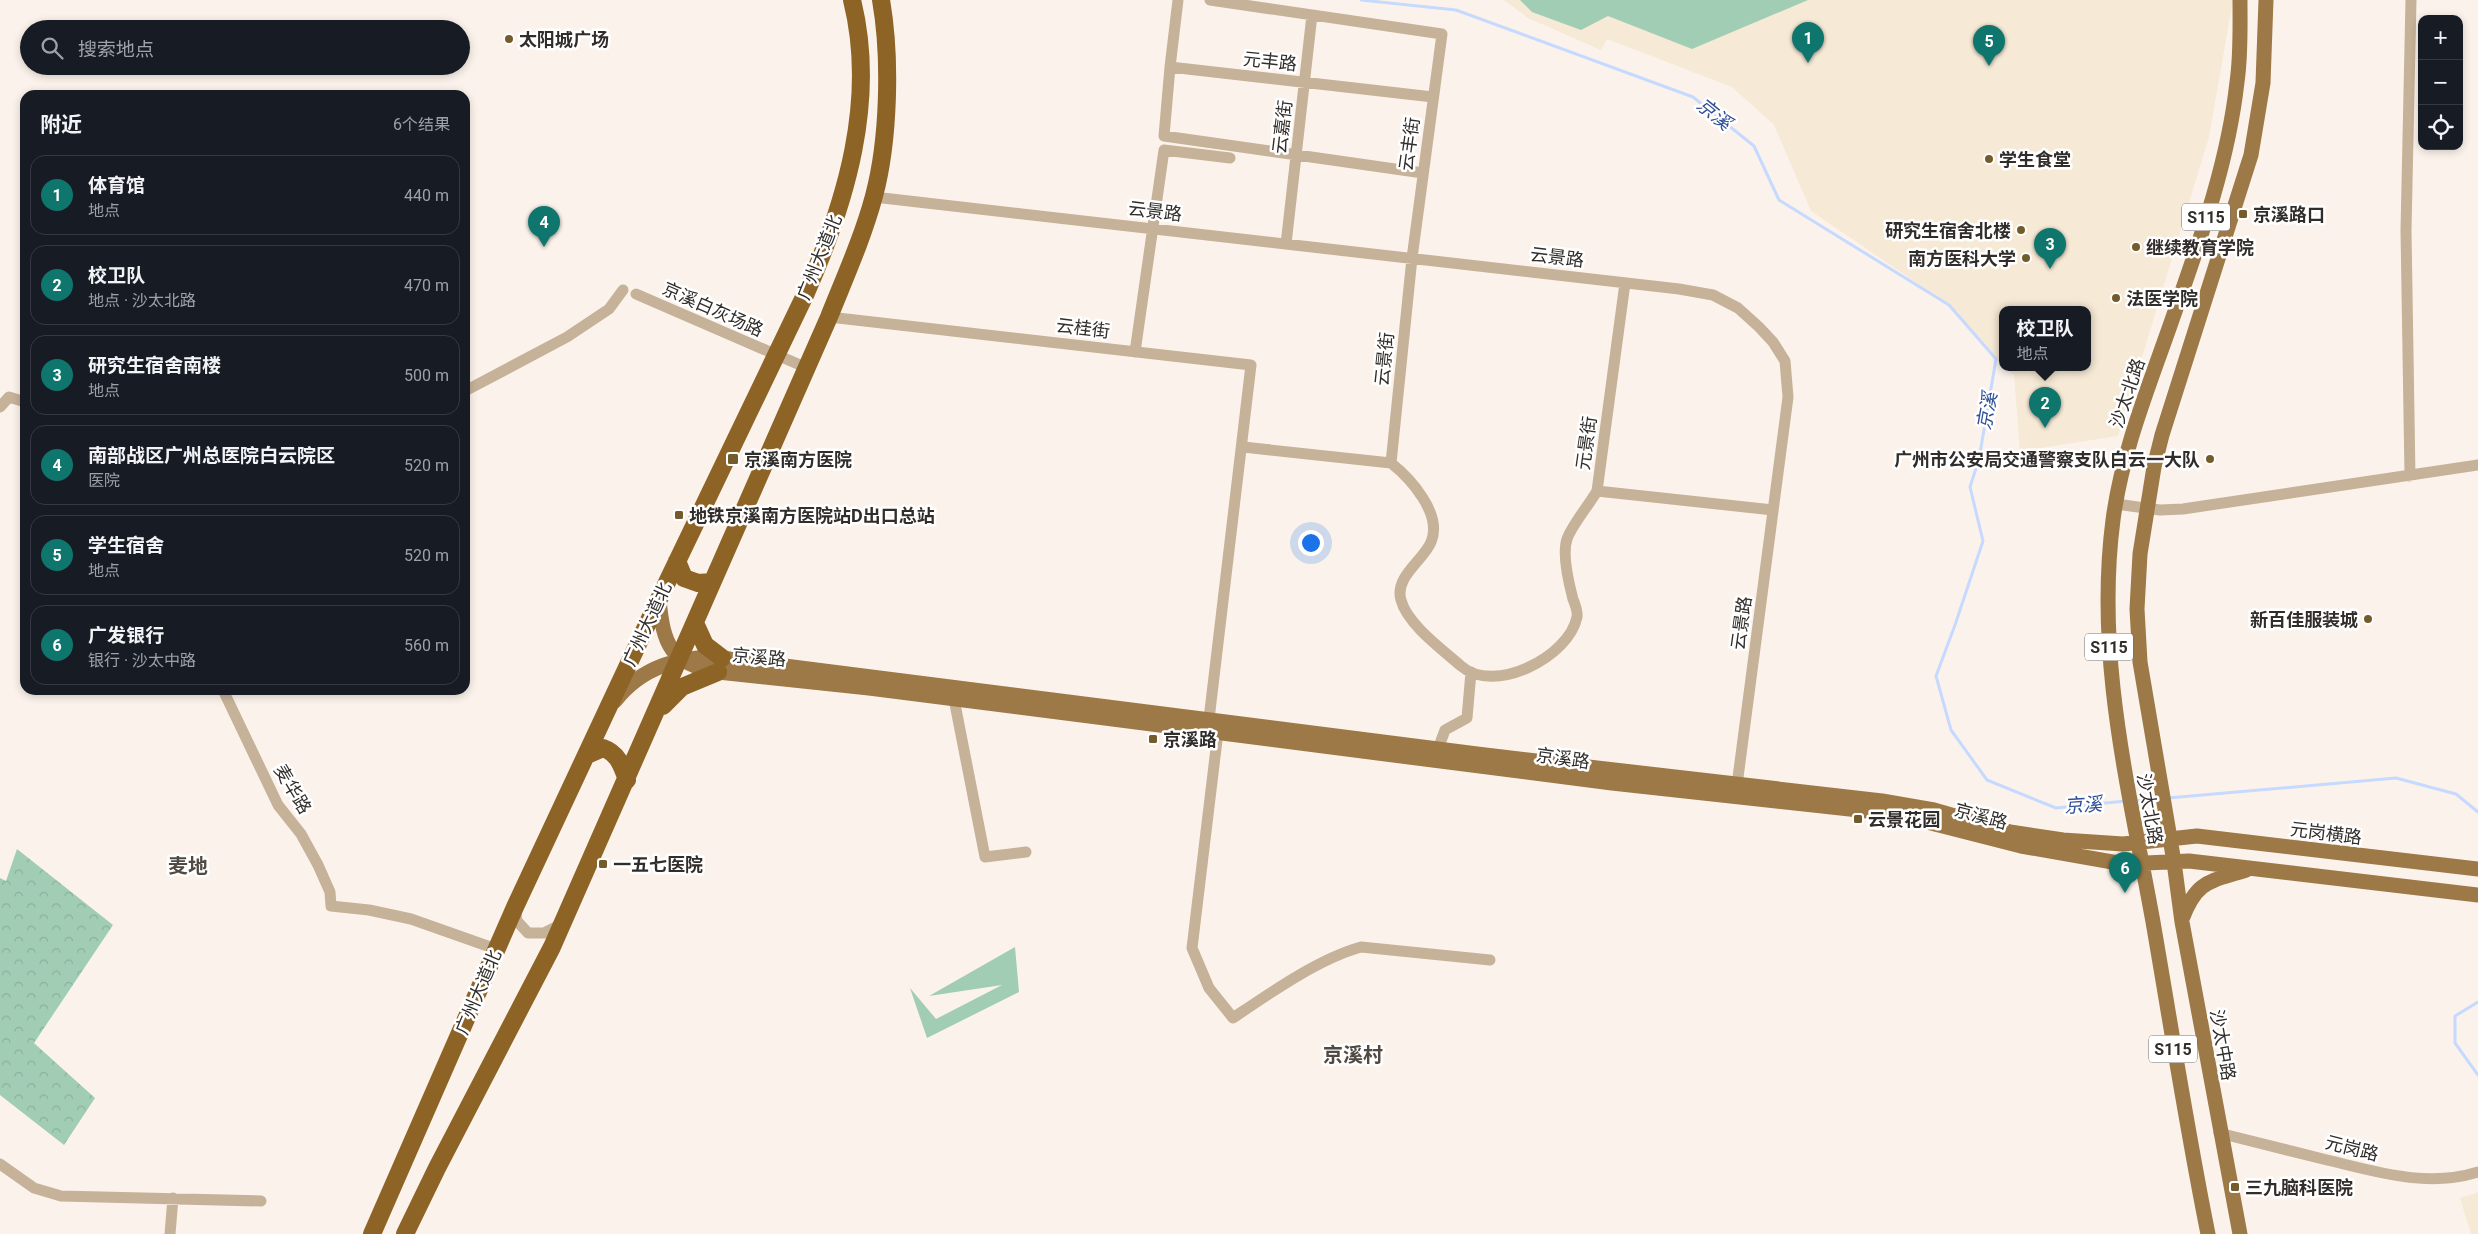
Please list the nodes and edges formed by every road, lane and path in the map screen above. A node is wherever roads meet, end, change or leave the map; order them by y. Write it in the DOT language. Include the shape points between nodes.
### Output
graph roads {
  1 [pos="852,0"];
  2 [pos="881,0"];
  3 [pos="1178,0"];
  4 [pos="1210,0"];
  5 [pos="2240,0"];
  6 [pos="2266,0"];
  7 [pos="2411,0"];
  8 [pos="1312,15"];
  9 [pos="1170,67"];
  10 [pos="1305,82"];
  11 [pos="1433,97"];
  12 [pos="1296,154"];
  13 [pos="1230,158"];
  14 [pos="1423,173"];
  15 [pos="874,197"];
  16 [pos="1154,228"];
  17 [pos="1286,244"];
  18 [pos="1412,258"];
  19 [pos="1626,283"];
  20 [pos="622,290"];
  21 [pos="636,294"];
  22 [pos="829,317"];
  23 [pos="1135,352"];
  24 [pos="776,356"];
  25 [pos="807,368"];
  26 [pos="470,388"];
  27 [pos="20,401"];
  28 [pos="0,407"];
  29 [pos="1242,447"];
  30 [pos="1390,463"];
  31 [pos="2478,466"];
  32 [pos="2410,476"];
  33 [pos="1597,491"];
  34 [pos="2116,504"];
  35 [pos="2147,509"];
  36 [pos="1773,510"];
  37 [pos="677,561"];
  38 [pos="712,582"];
  39 [pos="659,599"];
  40 [pos="695,622"];
  41 [pos="679,659"];
  42 [pos="720,665"];
  43 [pos="1471,672"];
  44 [pos="225,695"];
  45 [pos="954,699"];
  46 [pos="607,711"];
  47 [pos="1209,719"];
  48 [pos="651,722"];
  49 [pos="1218,732"];
  50 [pos="1438,749"];
  51 [pos="587,755"];
  52 [pos="628,780"];
  53 [pos="1737,785"];
  54 [pos="2169,838"];
  55 [pos="2138,842"];
  56 [pos="1026,852"];
  57 [pos="2340,854"];
  58 [pos="2174,862"];
  59 [pos="2142,864"];
  60 [pos="2252,868"];
  61 [pos="2478,869"];
  62 [pos="2309,877"];
  63 [pos="2478,895"];
  64 [pos="515,907"];
  65 [pos="2182,922"];
  66 [pos="562,924"];
  67 [pos="496,949"];
  68 [pos="1490,960"];
  69 [pos="2219,1133"];
  70 [pos="0,1164"];
  71 [pos="2478,1172"];
  72 [pos="173,1198"];
  73 [pos="261,1201"];
  74 [pos="170,1234"];
  75 [pos="372,1234"];
  76 [pos="405,1234"];
  77 [pos="2208,1234"];
  78 [pos="2240,1234"];
  1 -- 24 [label="highway, 广州大道北" via="860,92 852,161 824,252"];
  2 -- 15 [label="highway, 广州大道北" via="885,112 881,164"];
  3 -- 9 [label="street"];
  4 -- 8 [label="street"];
  5 -- 34 [label="main road, 沙太北路 / S115" via="2238,80 2219,176 2130,440"];
  6 -- 35 [label="main road, 沙太北路 / S115" via="2263,83 2251,155 2162,434"];
  7 -- 32 [label="street" via="2406,230"];
  8 -- 10 [label="street, 云嘉街"];
  8 -- 11 [label="street, 云丰街" via="1442,34"];
  9 -- 10 [label="street, 元丰路"];
  9 -- 12 [label="street" via="1164,136"];
  10 -- 11 [label="street, 元丰路"];
  10 -- 12 [label="street, 云嘉街"];
  11 -- 14 [label="street, 云丰街"];
  12 -- 14 [label="street"];
  12 -- 17 [label="street, 云嘉街"];
  13 -- 16 [label="street" via="1164,150"];
  14 -- 18 [label="street, 云丰街"];
  15 -- 16 [label="street, 云景路"];
  15 -- 22 [label="highway, 广州大道北"];
  16 -- 17 [label="street, 云景路"];
  16 -- 23 [label="street"];
  17 -- 18 [label="street, 云景路"];
  18 -- 19 [label="street, 云景路"];
  18 -- 30 [label="street, 云景街"];
  19 -- 33 [label="street, 元景街"];
  19 -- 36 [label="street, 云景路" via="1713,295 1738,308 1773,342 1785,361 1788,397"];
  20 -- 26 [label="street" via="609,309 567,337"];
  21 -- 24 [label="street, 京溪白灰场路"];
  22 -- 23 [label="street, 云桂街"];
  22 -- 25 [label="highway, 广州大道北"];
  23 -- 29 [label="street, 云桂街" via="1251,365"];
  24 -- 25 [label="street, 京溪白灰场路"];
  24 -- 37 [label="highway, 广州大道北"];
  25 -- 38 [label="highway, 广州大道北"];
  27 -- 28 [label="street" via="8,397"];
  29 -- 30 [label="street"];
  29 -- 47 [label="street, 云桂街"];
  30 -- 43 [label="street" via="1403,472 1428,503 1433,522 1432,542 1403,580 1400,598 1406,614"];
  31 -- 32 [label="street"];
  32 -- 35 [label="street" via="2229,504"];
  33 -- 36 [label="street, 元景街"];
  33 -- 43 [label="street" via="1567,540 1567,576 1578,616 1568,637 1555,652 1512,674 1478,677"];
  34 -- 35 [label="street"];
  34 -- 55 [label="main road, 沙太北路 / S115" via="2109,573 2109,650 2114,702"];
  35 -- 54 [label="main road, 沙太北路 / S115" via="2137,609 2140,662"];
  36 -- 53 [label="street, 云景路"];
  37 -- 38 [label="highway" via="684,578 698,583"];
  37 -- 39 [label="highway, 广州大道北"];
  38 -- 40 [label="highway, 广州大道北"];
  39 -- 41 [label="main road" via="663,630"];
  39 -- 46 [label="highway, 广州大道北"];
  40 -- 41 [label="highway, 广州大道北"];
  40 -- 42 [label="highway" via="705,645"];
  41 -- 42 [label="main road, 京溪路" via="704,656"];
  41 -- 46 [label="main road, 京溪路" via="636,679"];
  41 -- 48 [label="highway, 广州大道北"];
  42 -- 45 [label="main road, 京溪路"];
  42 -- 47 [label="main road, 京溪路"];
  42 -- 48 [label="highway" via="682,687"];
  43 -- 50 [label="street" via="1467,718 1445,730"];
  44 -- 67 [label="street, 麦华路" via="278,805 301,834 318,865 330,892 331,906 411,919"];
  45 -- 49 [label="main road, 京溪路"];
  45 -- 56 [label="street" via="985,857"];
  46 -- 51 [label="highway, 广州大道北"];
  47 -- 50 [label="main road, 京溪路"];
  48 -- 52 [label="highway, 广州大道北"];
  49 -- 59 [label="main road, 京溪路" via="1612,783 1886,814 2022,846 2124,864"];
  49 -- 68 [label="street" via="1192,948 1209,988 1233,1018 1280,986 1344,952 1361,948"];
  50 -- 53 [label="main road, 京溪路"];
  51 -- 52 [label="highway" via="603,748 610,751 620,762"];
  51 -- 64 [label="highway, 广州大道北"];
  52 -- 66 [label="highway, 广州大道北"];
  53 -- 55 [label="main road, 京溪路" via="1908,805 2033,836 2093,843"];
  54 -- 55 [label="main road, 京溪路"];
  54 -- 57 [label="main road, 元岗横路" via="2197,836"];
  54 -- 58 [label="main road, 沙太北路 / S115"];
  55 -- 59 [label="main road, 沙太北路 / S115"];
  57 -- 61 [label="main road, 元岗横路"];
  57 -- 62 [label="main road" via="2306,859 2304,868"];
  58 -- 59 [label="main road, 京溪路"];
  58 -- 60 [label="main road"];
  58 -- 65 [label="main road, 沙太中路 / S115"];
  59 -- 77 [label="main road, S115"];
  60 -- 62 [label="main road"];
  60 -- 65 [label="main road" via="2201,887 2190,900"];
  62 -- 63 [label="main road"];
  64 -- 66 [label="street" via="517,921 528,933 544,933"];
  64 -- 67 [label="highway, 广州大道北"];
  65 -- 69 [label="main road, 沙太中路 / S115"];
  66 -- 76 [label="highway, 广州大道北"];
  67 -- 75 [label="highway, 广州大道北"];
  69 -- 71 [label="street, 元岗路" via="2411,1178 2436,1180"];
  69 -- 78 [label="main road, 沙太中路 / S115"];
  70 -- 72 [label="street" via="34,1188 60,1196"];
  72 -- 73 [label="street"];
  72 -- 74 [label="street"];
}
